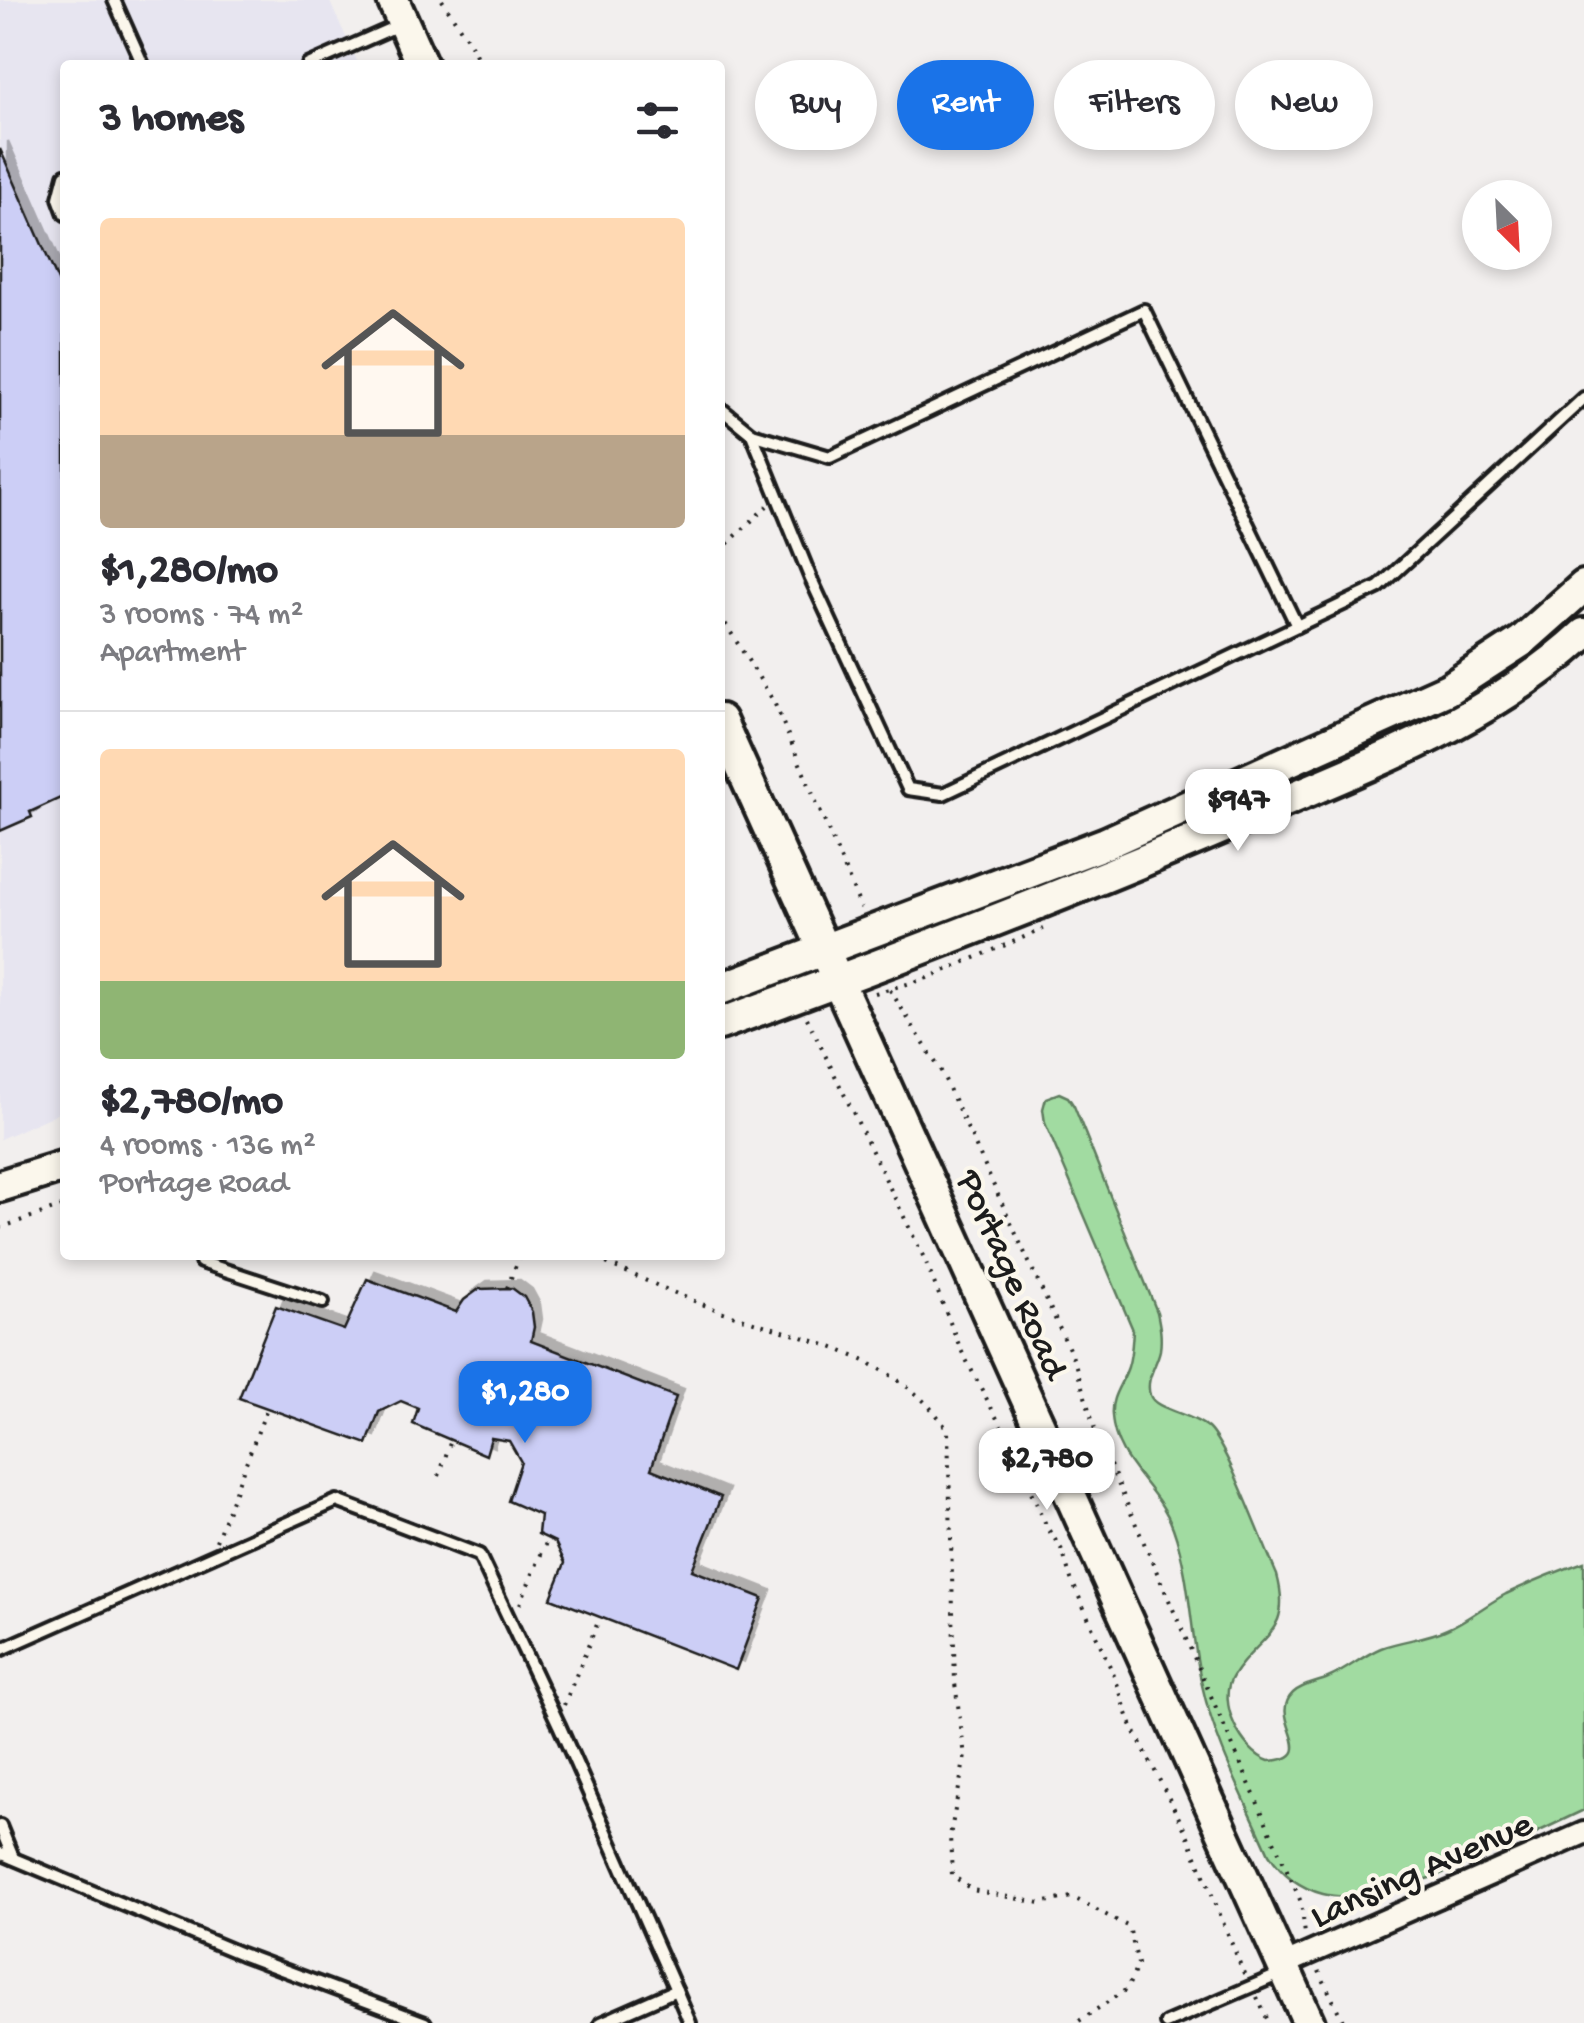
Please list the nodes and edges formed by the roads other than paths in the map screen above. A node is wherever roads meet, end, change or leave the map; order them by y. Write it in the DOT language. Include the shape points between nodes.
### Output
graph roads {
  1 [pos="114,0"];
  2 [pos="398,12"];
  3 [pos="141,60"];
  4 [pos="316,60"];
  5 [pos="420,60"];
  6 [pos="1584,398"];
  7 [pos="725,412"];
  8 [pos="752,434"];
  9 [pos="1584,586"];
  10 [pos="1296,626"];
  11 [pos="1584,634"];
  12 [pos="725,731"];
  13 [pos="825,950"];
  14 [pos="838,979"];
  15 [pos="725,987"];
  16 [pos="725,1022"];
  17 [pos="60,1168"];
  18 [pos="0,1186"];
  19 [pos="201,1260"];
  20 [pos="323,1302"];
  21 [pos="0,1650"];
  22 [pos="0,1826"];
  23 [pos="1584,1833"];
  24 [pos="0,1853"];
  25 [pos="13,1858"];
  26 [pos="1293,1963"];
  27 [pos="676,1990"];
  28 [pos="425,2023"];
  29 [pos="601,2023"];
  30 [pos="690,2023"];
  31 [pos="1166,2023"];
  32 [pos="1309,2023"];
  1 -- 3 [label="lane"];
  2 -- 4 [label="lane"];
  2 -- 5 [label="street"];
  6 -- 10 [label="lane" via="1380,587"];
  7 -- 8 [label="lane"];
  8 -- 10 [label="lane" via="830,457 1144,310"];
  8 -- 10 [label="lane" via="908,788 943,794"];
  9 -- 13 [label="street" via="1522,641 1448,688 1106,843"];
  11 -- 14 [label="street" via="1514,690 1409,747 1109,878"];
  12 -- 13 [label="street, Portage Road"];
  13 -- 14 [label="street, Portage Road"];
  13 -- 15 [label="street"];
  14 -- 16 [label="street"];
  14 -- 26 [label="street, Portage Road"];
  17 -- 18 [label="street"];
  19 -- 20 [label="lane"];
  21 -- 27 [label="lane" via="336,1501 479,1555"];
  22 -- 25 [label="lane"];
  23 -- 26 [label="street, Lansing Avenue"];
  24 -- 25 [label="lane"];
  25 -- 28 [label="lane"];
  26 -- 31 [label="lane"];
  26 -- 32 [label="street, Portage Road"];
  27 -- 29 [label="lane"];
  27 -- 30 [label="lane"];
}
